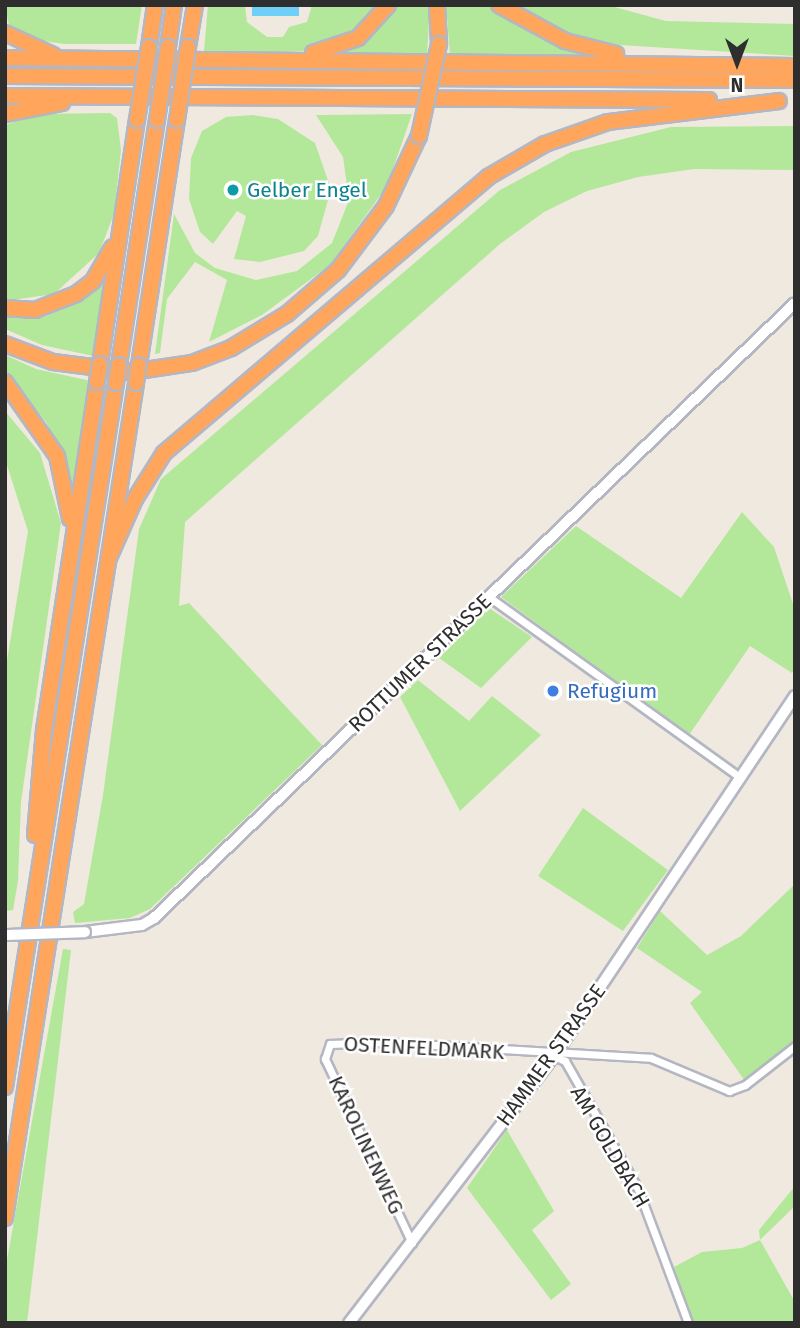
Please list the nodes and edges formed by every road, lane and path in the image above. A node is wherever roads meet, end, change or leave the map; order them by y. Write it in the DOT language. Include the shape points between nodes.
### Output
graph roads {
  1 [pos="155,5"];
  2 [pos="174,5"];
  3 [pos="195,5"];
  4 [pos="388,5"];
  5 [pos="437,5"];
  6 [pos="499,5"];
  7 [pos="5,33"];
  8 [pos="5,58"];
  9 [pos="64,59"];
  10 [pos="219,60"];
  11 [pos="656,61"];
  12 [pos="795,66"];
  13 [pos="5,76"];
  14 [pos="795,80"];
  15 [pos="5,96"];
  16 [pos="101,96"];
  17 [pos="779,100"];
  18 [pos="795,101"];
  19 [pos="5,114"];
  20 [pos="123,213"];
  21 [pos="795,303"];
  22 [pos="5,308"];
  23 [pos="5,344"];
  24 [pos="5,382"];
  25 [pos="109,558"];
  26 [pos="70,559"];
  27 [pos="489,597"];
  28 [pos="795,695"];
  29 [pos="741,778"];
  30 [pos="34,893"];
  31 [pos="5,935"];
  32 [pos="795,1046"];
  33 [pos="326,1047"];
  34 [pos="554,1056"];
  35 [pos="5,1087"];
  36 [pos="5,1218"];
  37 [pos="412,1243"];
  38 [pos="349,1323"];
  39 [pos="688,1323"];
  1 -- 20 [label="highway, bridge"];
  2 -- 30 [label="highway, bridge"];
  3 -- 25 [label="highway, bridge"];
  4 -- 10 [label="highway" via="367,31 336,48"];
  5 -- 23 [label="highway, bridge" via="439,44 419,136 386,206 338,270 287,314 231,348 192,363 131,372 53,362"];
  6 -- 11 [label="highway" via="565,41"];
  7 -- 9 [label="highway"];
  8 -- 9 [label="highway"];
  9 -- 10 [label="highway"];
  10 -- 11 [label="highway"];
  11 -- 12 [label="highway"];
  13 -- 14 [label="highway"];
  15 -- 16 [label="highway"];
  16 -- 17 [label="highway"];
  16 -- 19 [label="highway"];
  17 -- 18 [label="highway"];
  17 -- 25 [label="highway" via="608,122 545,144 488,177 164,453 135,499"];
  20 -- 22 [label="highway" via="113,248 93,281 57,304"];
  20 -- 26 [label="highway, bridge"];
  21 -- 27 [label="street, ROTTUMER STRASSE"];
  24 -- 26 [label="highway" via="57,456 70,516"];
  25 -- 36 [label="highway"];
  26 -- 30 [label="highway" via="44,730"];
  27 -- 29 [label="street"];
  27 -- 31 [label="street, ROTTUMER STRASSE, bridge" via="154,918 142,925 85,932"];
  28 -- 29 [label="street, HAMMER STRASSE"];
  29 -- 34 [label="street, HAMMER STRASSE"];
  30 -- 35 [label="highway"];
  32 -- 34 [label="street, OSTENFELDMARK" via="734,1090 651,1058"];
  33 -- 34 [label="street, OSTENFELDMARK" via="383,1042"];
  33 -- 37 [label="street, KAROLINENWEG" via="325,1059"];
  34 -- 37 [label="street, HAMMER STRASSE"];
  34 -- 39 [label="street, AM GOLDBACH" via="565,1061 638,1189"];
  37 -- 38 [label="street, HAMMER STRASSE"];
}
